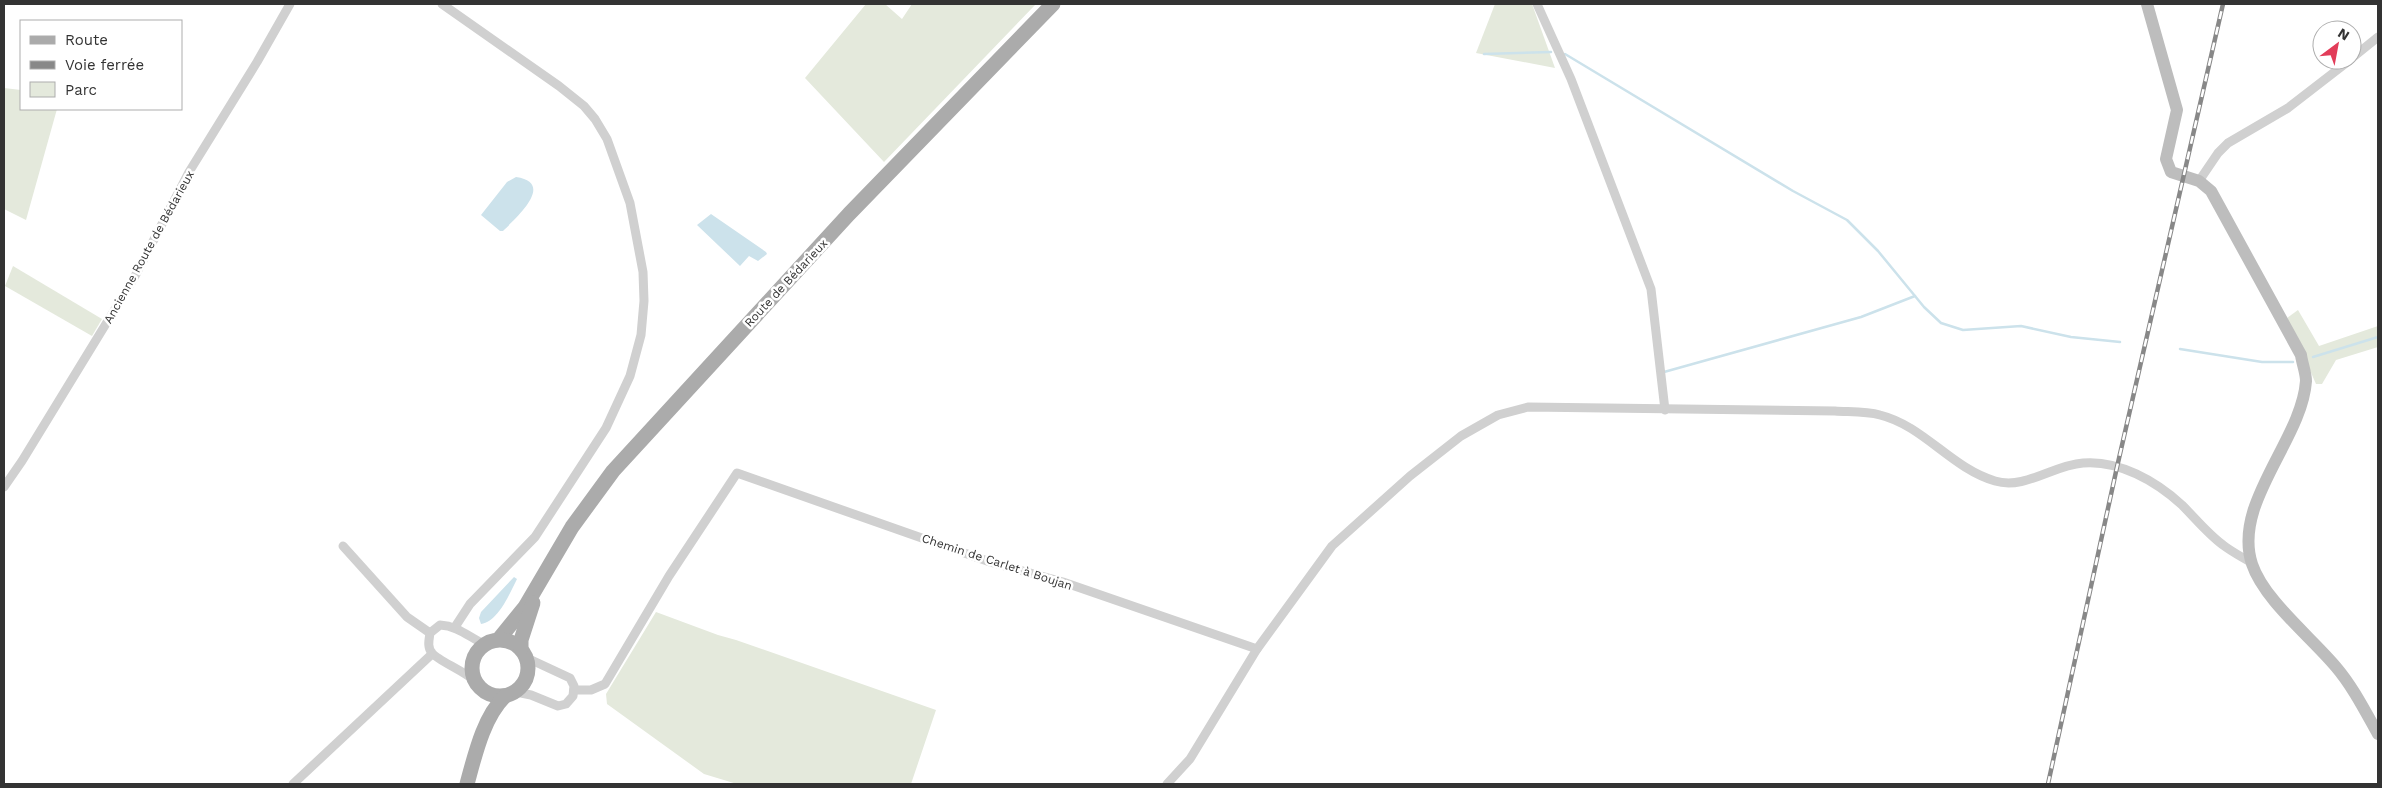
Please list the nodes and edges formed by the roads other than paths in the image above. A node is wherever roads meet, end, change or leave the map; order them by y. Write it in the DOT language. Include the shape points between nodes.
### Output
graph roads {
  1 [pos="290,4"];
  2 [pos="442,4"];
  3 [pos="1053,4"];
  4 [pos="1537,4"];
  5 [pos="2147,4"];
  6 [pos="2378,37"];
  7 [pos="2362,50"];
  8 [pos="2337,70"];
  9 [pos="2199,181"];
  10 [pos="1665,410"];
  11 [pos="4,488"];
  12 [pos="343,546"];
  13 [pos="2252,563"];
  14 [pos="541,580"];
  15 [pos="455,627"];
  16 [pos="430,633"];
  17 [pos="499,639"];
  18 [pos="484,644"];
  19 [pos="1257,649"];
  20 [pos="524,653"];
  21 [pos="432,654"];
  22 [pos="479,686"];
  23 [pos="574,690"];
  24 [pos="510,694"];
  25 [pos="2378,734"];
  26 [pos="476,752"];
  27 [pos="293,784"];
  28 [pos="467,784"];
  29 [pos="1167,784"];
  1 -- 11 [label="street, Ancienne Route de Bédarieux" via="189,172 129,287"];
  2 -- 15 [label="street" via="559,86 596,119 607,139 630,203 643,272 644,301 641,335 630,376 606,428 535,537 478,595"];
  3 -- 14 [label="main road, Route de Bédarieux" via="849,214 613,471 572,527"];
  4 -- 10 [label="street" via="1571,79 1650,289"];
  5 -- 9 [label="street" via="2177,110 2166,158 2171,172"];
  6 -- 7 [label="street"];
  8 -- 9 [label="street" via="2288,108 2228,143"];
  9 -- 13 [label="street" via="2211,191 2300,355 2306,379 2302,404 2256,502 2249,543"];
  10 -- 13 [label="street" via="1835,411 1880,415 1917,432 1979,476 1997,482 2023,481 2080,463 2117,467 2146,478 2179,503 2222,544"];
  10 -- 19 [label="street" via="1528,407 1498,415 1461,436 1410,476 1332,546"];
  12 -- 16 [label="street" via="407,617"];
  13 -- 25 [label="street" via="2264,589 2353,689"];
  14 -- 17 [label="main road, Route de Bédarieux"];
  14 -- 20 [label="main road, Route de Bédarieux" via="521,640"];
  15 -- 16 [label="street" via="440,626"];
  15 -- 18 [label="street"];
  16 -- 21 [label="street"];
  17 -- 18 [label="main road"];
  17 -- 20 [label="main road" via="515,643"];
  18 -- 22 [label="main road" via="472,665"];
  19 -- 23 [label="street, Chemin de Carlet à Boujan" via="1063,582 990,562 738,473 669,576 604,684 591,690"];
  19 -- 29 [label="street" via="1190,759"];
  20 -- 23 [label="street" via="565,674"];
  20 -- 24 [label="main road" via="528,673 526,680"];
  21 -- 22 [label="street" via="462,670"];
  21 -- 27 [label="street"];
  22 -- 24 [label="main road" via="497,696"];
  22 -- 26 [label="main road" via="485,704"];
  23 -- 24 [label="street" via="570,701 558,706 531,695"];
  24 -- 26 [label="main road" via="490,718"];
  26 -- 28 [label="main road"];
}
